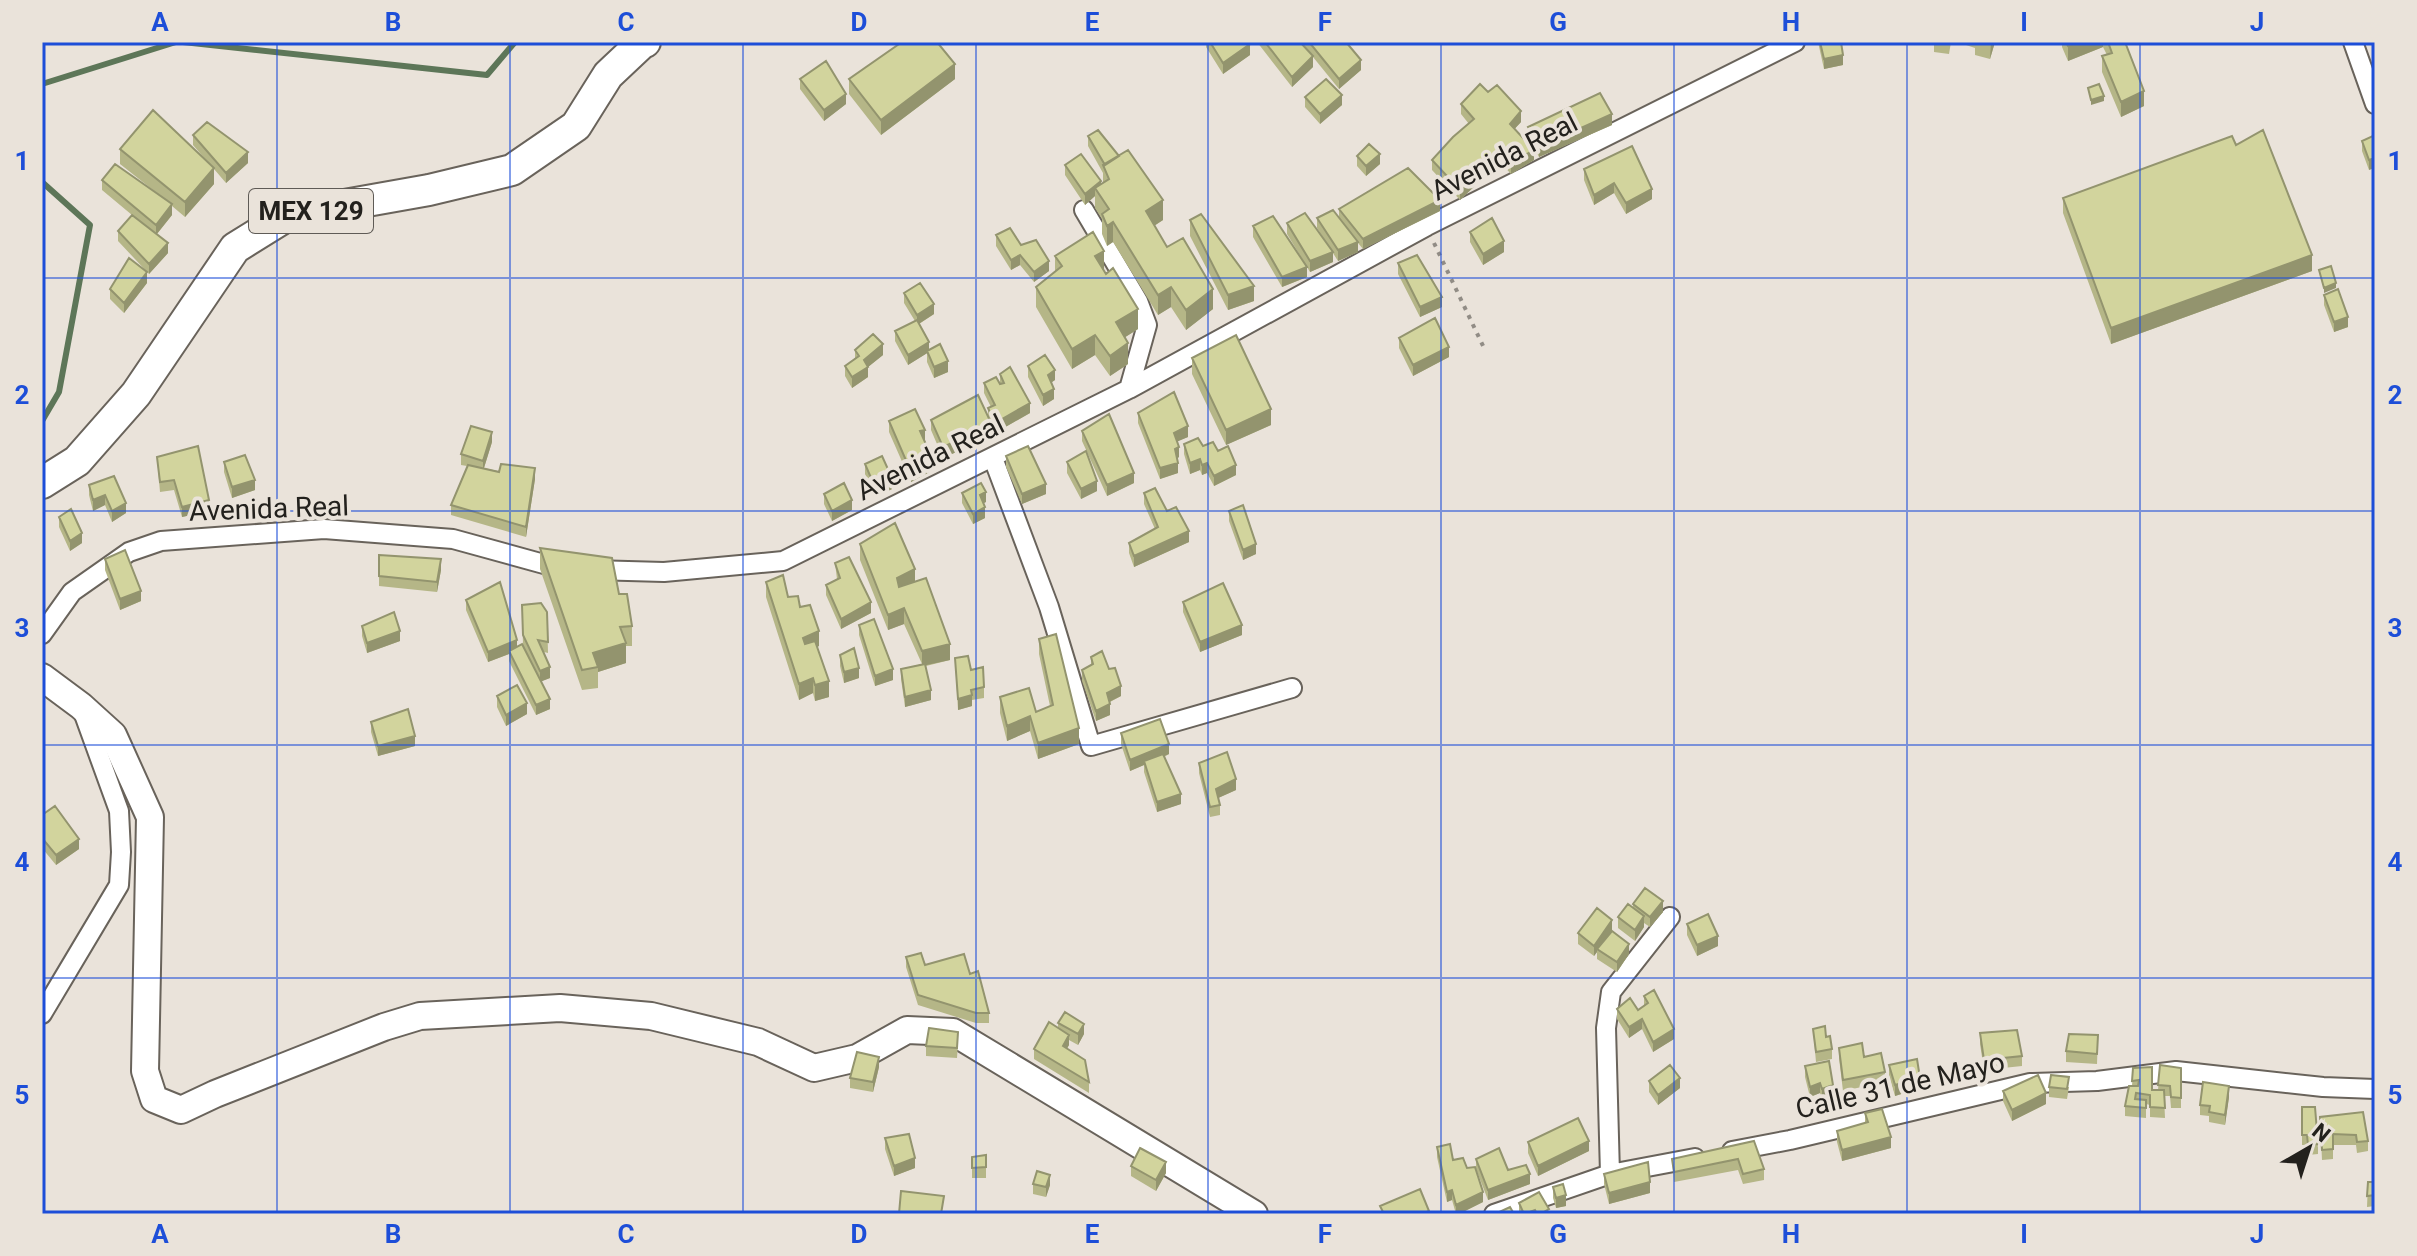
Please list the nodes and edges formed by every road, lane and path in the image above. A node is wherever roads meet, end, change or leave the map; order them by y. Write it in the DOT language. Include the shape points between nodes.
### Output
graph roads {
  1 [pos="645,42"];
  2 [pos="1795,42"];
  3 [pos="2353,42"];
  4 [pos="2375,104"];
  5 [pos="1084,210"];
  6 [pos="1427,226"];
  7 [pos="1485,350"];
  8 [pos="1129,389"];
  9 [pos="993,458"];
  10 [pos="42,483"];
  11 [pos="42,634"];
  12 [pos="42,677"];
  13 [pos="1292,688"];
  14 [pos="81,706"];
  15 [pos="1670,917"];
  16 [pos="42,1014"];
  17 [pos="2375,1089"];
  18 [pos="1610,1174"];
  19 [pos="1254,1214"];
  20 [pos="1494,1214"];
  1 -- 10 [label="main road, MEX 129" via="608,75 576,126 512,170 288,215 235,248 136,394 77,461"];
  2 -- 6 [label="street, Avenida Real"];
  3 -- 4 [label="street"];
  5 -- 8 [label="street" via="1147,325"];
  6 -- 7 [label="path"];
  6 -- 8 [label="street, Avenida Real"];
  8 -- 9 [label="street, Avenida Real"];
  9 -- 11 [label="street, Avenida Real" via="783,561 664,572 558,569 453,539 324,529 161,541 129,552 72,592"];
  9 -- 13 [label="street" via="1049,607 1091,746"];
  12 -- 14 [label="street"];
  14 -- 16 [label="street" via="119,811 119,885"];
  14 -- 19 [label="street" via="113,735 150,817 145,1071 154,1099 181,1110 420,1016 560,1008 651,1016 758,1042 814,1068 857,1058 907,1030 953,1032"];
  15 -- 18 [label="street" via="1611,992 1606,1028"];
  17 -- 18 [label="street, Calle 31 de Mayo" via="2176,1071 2030,1083 1790,1140"];
  18 -- 20 [label="street, Calle 31 de Mayo"];
}
